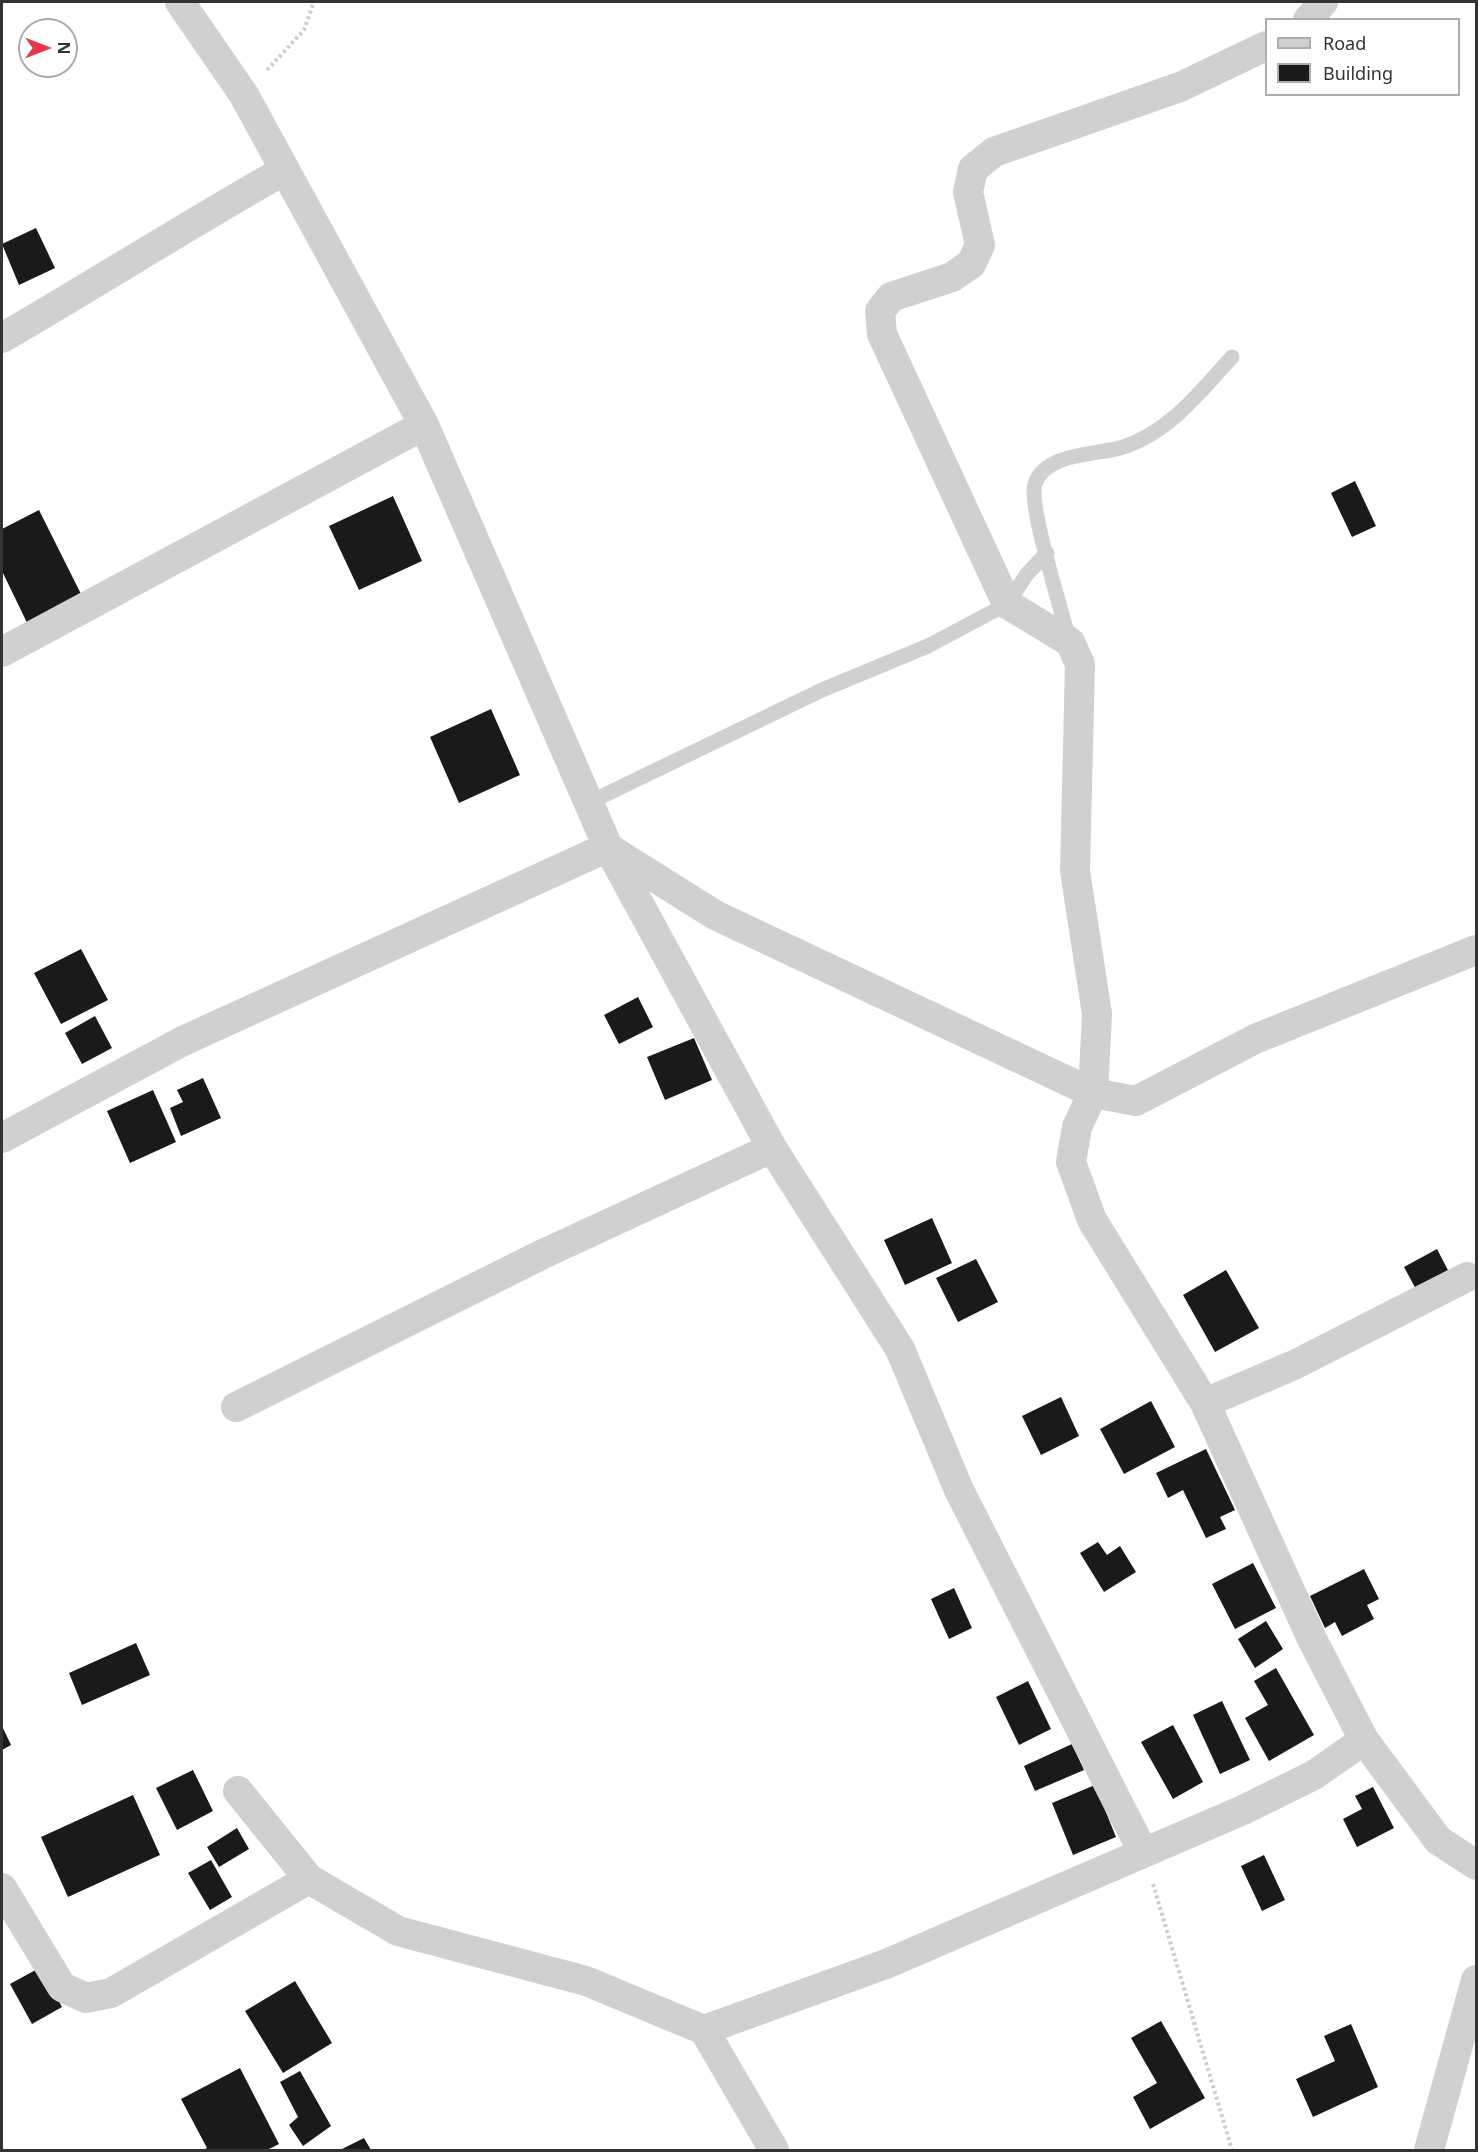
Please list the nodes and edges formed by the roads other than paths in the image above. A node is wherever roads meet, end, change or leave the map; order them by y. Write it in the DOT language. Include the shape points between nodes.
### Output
graph roads {
  1 [pos="180,2"];
  2 [pos="1323,2"];
  3 [pos="1310,18"];
  4 [pos="1265,46"];
  5 [pos="285,170"];
  6 [pos="2,338"];
  7 [pos="1232,357"];
  8 [pos="424,425"];
  9 [pos="1047,553"];
  10 [pos="1007,604"];
  11 [pos="1070,642"];
  12 [pos="2,652"];
  13 [pos="588,803"];
  14 [pos="608,847"];
  15 [pos="1476,950"];
  16 [pos="1093,1094"];
  17 [pos="2,1138"];
  18 [pos="772,1148"];
  19 [pos="1467,1277"];
  20 [pos="1204,1402"];
  21 [pos="236,1407"];
  22 [pos="1364,1740"];
  23 [pos="238,1791"];
  24 [pos="1143,1852"];
  25 [pos="1476,1865"];
  26 [pos="309,1879"];
  27 [pos="2,1888"];
  28 [pos="1476,1980"];
  29 [pos="704,2030"];
  30 [pos="774,2151"];
  31 [pos="1429,2151"];
  1 -- 5 [label="street" via="244,95"];
  2 -- 3 [label="street"];
  4 -- 10 [label="street" via="1180,87 993,153 974,169 968,192 980,245 971,264 952,277 891,297 880,311 882,334"];
  5 -- 6 [label="street"];
  5 -- 8 [label="street"];
  7 -- 9 [label="lane" via="1175,418 1144,440 1064,459 1044,470 1035,484 1036,518"];
  8 -- 12 [label="street"];
  8 -- 13 [label="street"];
  9 -- 10 [label="lane"];
  9 -- 11 [label="lane"];
  10 -- 11 [label="street"];
  10 -- 13 [label="lane" via="927,646 822,690"];
  11 -- 16 [label="street" via="1080,664 1075,871 1097,1014"];
  13 -- 14 [label="street"];
  14 -- 16 [label="street" via="715,915"];
  14 -- 17 [label="street" via="183,1041"];
  14 -- 18 [label="street"];
  15 -- 16 [label="street" via="1255,1039 1136,1101"];
  16 -- 20 [label="street" via="1077,1127 1071,1162 1085,1201 1092,1220"];
  18 -- 21 [label="street" via="543,1254"];
  18 -- 24 [label="street" via="900,1349 959,1490"];
  19 -- 20 [label="street" via="1305,1360"];
  20 -- 22 [label="street" via="1312,1639"];
  22 -- 24 [label="street" via="1314,1775"];
  22 -- 25 [label="street" via="1438,1840"];
  23 -- 26 [label="street"];
  24 -- 29 [label="street" via="886,1964"];
  26 -- 27 [label="street" via="111,1993 86,1998 62,1987"];
  26 -- 29 [label="street" via="398,1932 586,1981"];
  28 -- 31 [label="street"];
  29 -- 30 [label="street"];
}
